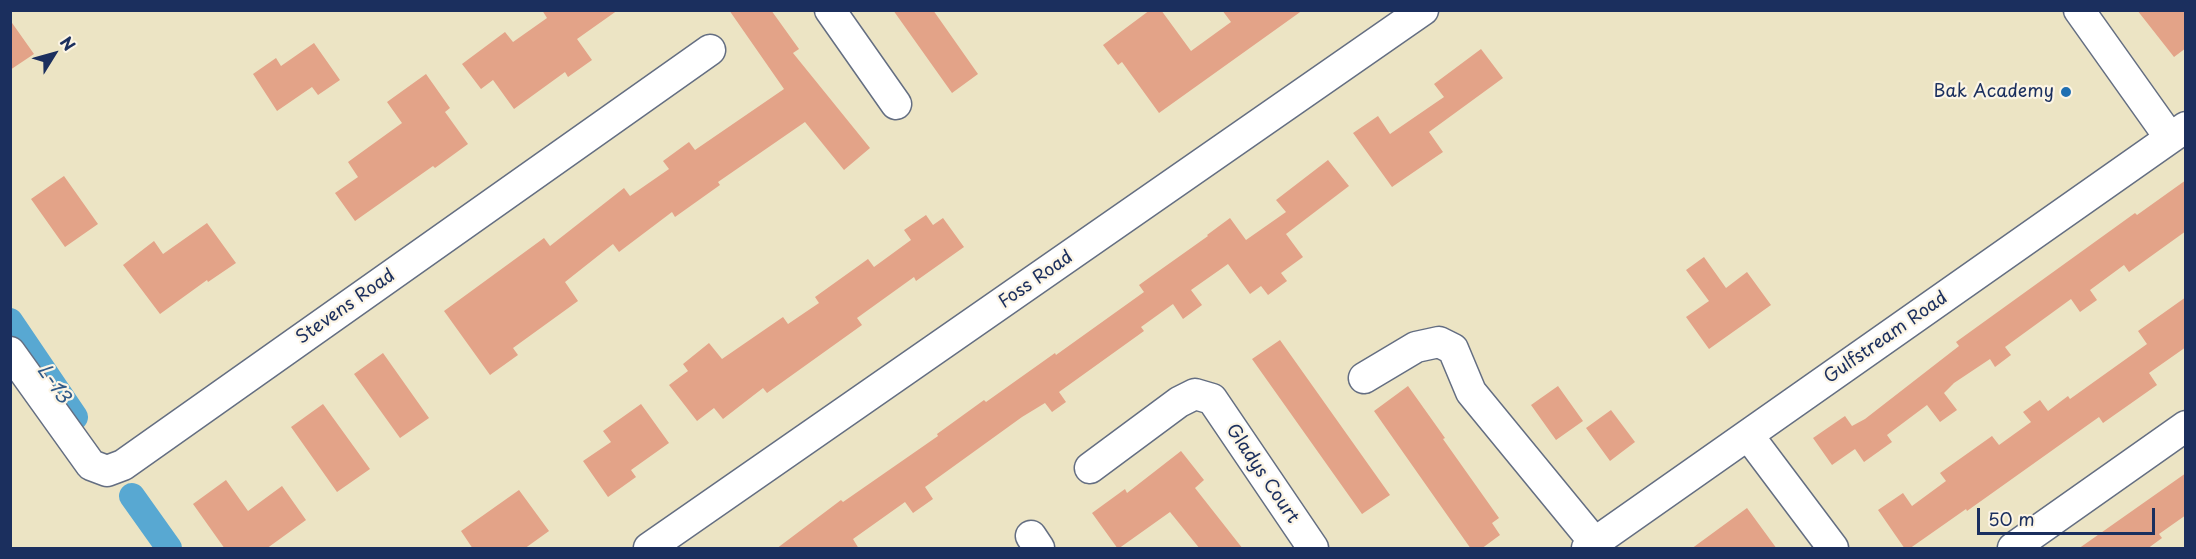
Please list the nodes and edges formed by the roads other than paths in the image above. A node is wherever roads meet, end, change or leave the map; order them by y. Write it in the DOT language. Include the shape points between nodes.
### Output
graph roads {
  1 [pos="830,10"];
  2 [pos="1423,10"];
  3 [pos="2079,10"];
  4 [pos="710,50"];
  5 [pos="896,104"];
  6 [pos="2178,133"];
  7 [pos="10,352"];
  8 [pos="1364,378"];
  9 [pos="2186,426"];
  10 [pos="1748,435"];
  11 [pos="1090,468"];
  12 [pos="1591,546"];
  13 [pos="650,549"];
  14 [pos="1312,549"];
  15 [pos="1833,549"];
  16 [pos="2013,549"];
  1 -- 5 [label="street"];
  2 -- 13 [label="street, Foss Road"];
  3 -- 6 [label="street"];
  4 -- 7 [label="street, Stevens Road" via="123,465 107,471 91,465"];
  6 -- 10 [label="street, Gulfstream Road"];
  8 -- 12 [label="street" via="1416,347 1439,342 1454,349 1471,392"];
  9 -- 16 [label="street"];
  10 -- 12 [label="street, Gulfstream Road"];
  10 -- 15 [label="street"];
  11 -- 14 [label="street, Gladys Court" via="1179,402 1195,394 1212,399"];
}
